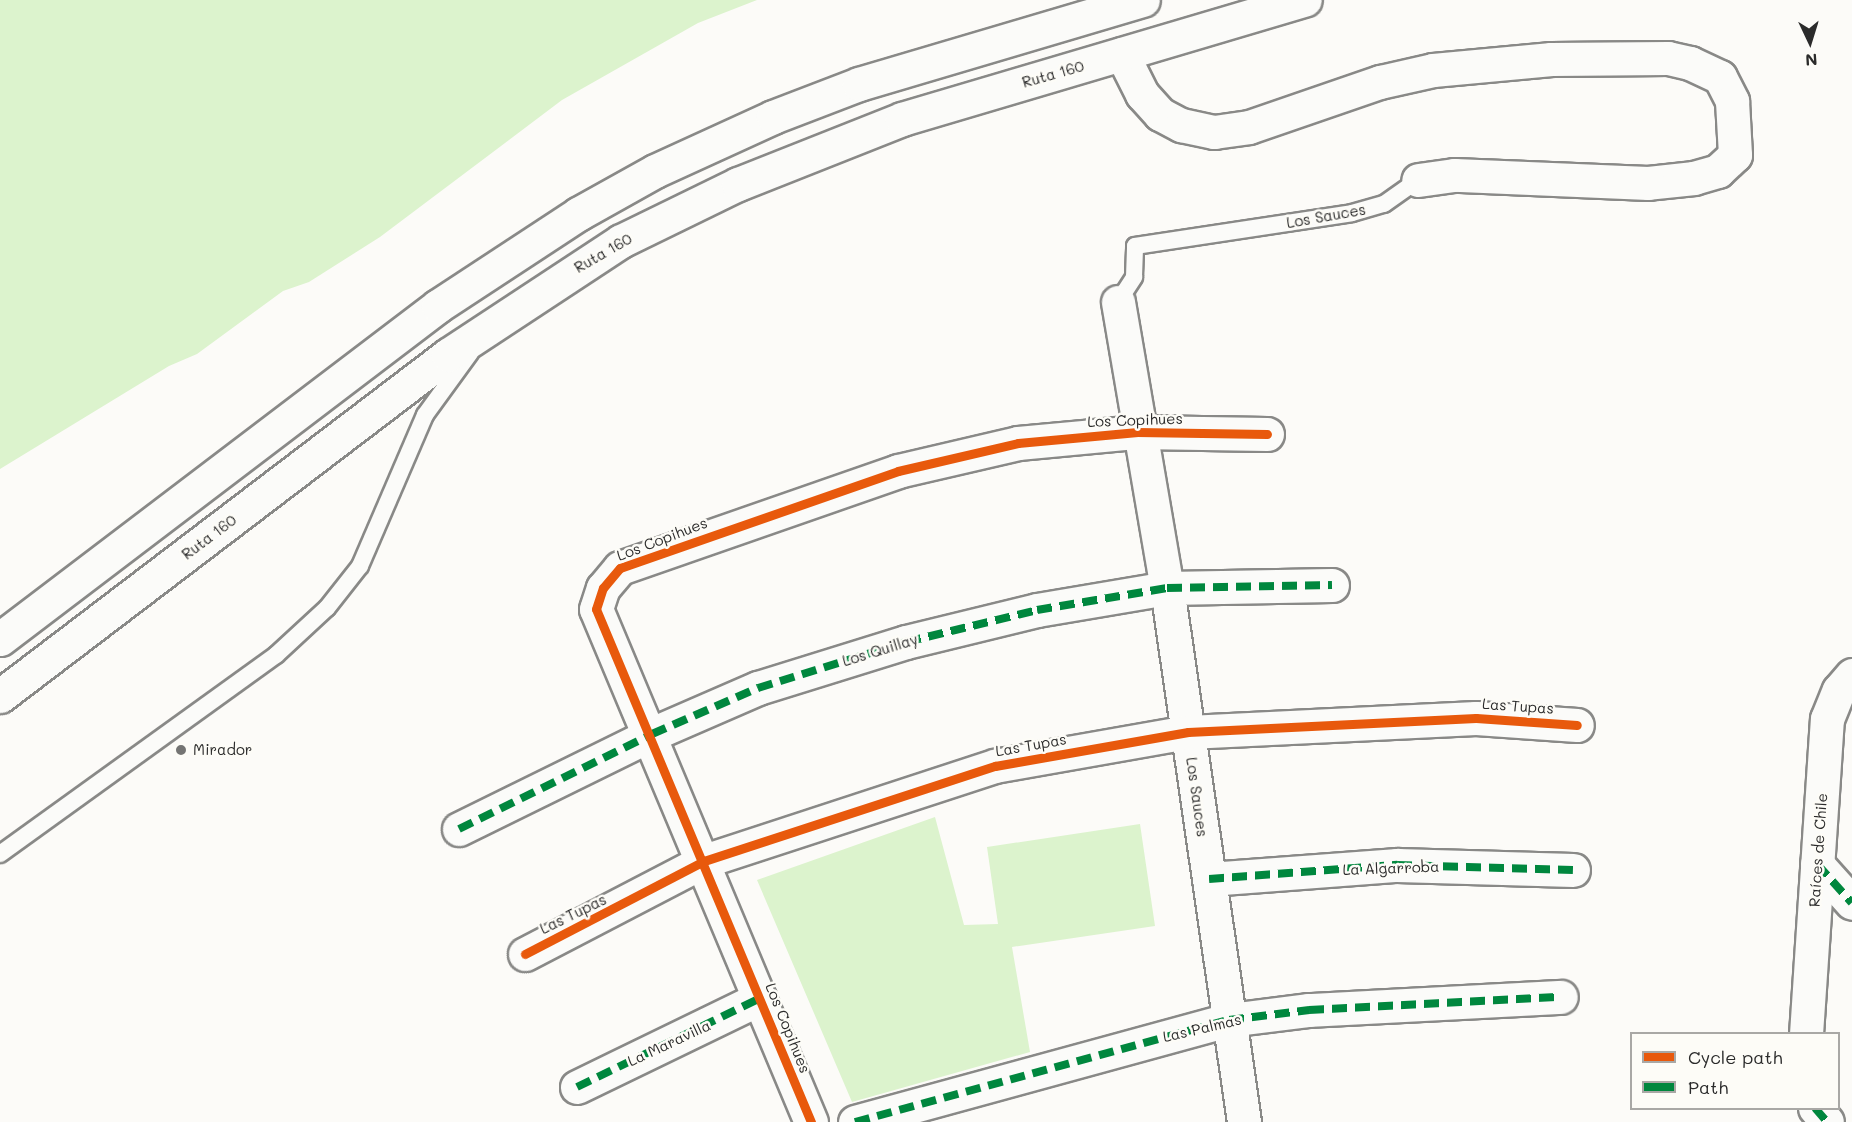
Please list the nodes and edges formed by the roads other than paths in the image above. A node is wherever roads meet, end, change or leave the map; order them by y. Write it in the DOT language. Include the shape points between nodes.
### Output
graph roads {
  1 [pos="1143,0"];
  2 [pos="1305,0"];
  3 [pos="1122,54"];
  4 [pos="1418,180"];
  5 [pos="1118,302"];
  6 [pos="506,314"];
  7 [pos="1137,432"];
  8 [pos="1267,434"];
  9 [pos="1332,585"];
  10 [pos="1167,588"];
  11 [pos="0,639"];
  12 [pos="1852,675"];
  13 [pos="0,696"];
  14 [pos="1577,725"];
  15 [pos="1188,732"];
  16 [pos="652,734"];
  17 [pos="459,829"];
  18 [pos="0,854"];
  19 [pos="704,861"];
  20 [pos="1817,864"];
  21 [pos="1573,870"];
  22 [pos="1209,879"];
  23 [pos="1852,903"];
  24 [pos="525,954"];
  25 [pos="1561,997"];
  26 [pos="760,998"];
  27 [pos="1229,1020"];
  28 [pos="1806,1032"];
  29 [pos="577,1087"];
  30 [pos="1817,1110"];
  31 [pos="811,1122"];
  32 [pos="855,1122"];
  33 [pos="1244,1122"];
  34 [pos="1827,1122"];
  1 -- 11 [label="main road" via="859,84 773,117 645,177 438,306"];
  2 -- 3 [label="main road, Ruta 160"];
  3 -- 4 [label="main road, Los Sauces" via="1142,94 1160,114 1181,125 1214,132 1249,127 1380,82 1433,70 1551,59 1668,58 1690,63 1720,77 1732,101 1735,155 1718,171 1694,178 1648,183 1454,175"];
  3 -- 6 [label="main road, Ruta 160" via="902,119 774,168 621,242"];
  4 -- 5 [label="lane, Los Sauces" via="1384,204 1352,213 1135,246 1134,277"];
  5 -- 7 [label="main road, Los Sauces"];
  6 -- 13 [label="main road, Ruta 160"];
  6 -- 18 [label="lane" via="462,361 425,415 360,566 327,608 276,655"];
  7 -- 8 [label="main road, Los Copihues"];
  7 -- 10 [label="main road, Los Sauces"];
  7 -- 16 [label="main road, Los Copihues" via="1018,443 898,471 620,568 603,588 596,609"];
  9 -- 10 [label="main road, Los Quillay"];
  10 -- 15 [label="main road, Los Sauces"];
  10 -- 16 [label="main road, Los Quillay" via="1037,610 906,642 758,688"];
  12 -- 20 [label="main road, Raíces de Chile" via="1839,690 1827,719"];
  14 -- 15 [label="main road, Las Tupas" via="1476,718"];
  15 -- 19 [label="main road, Las Tupas" via="995,766"];
  15 -- 22 [label="main road, Los Sauces"];
  16 -- 17 [label="main road, Los Quillay"];
  16 -- 19 [label="main road, Los Copihues"];
  19 -- 24 [label="main road, Las Tupas"];
  19 -- 26 [label="main road, Los Copihues"];
  20 -- 23 [label="main road"];
  20 -- 28 [label="main road, Raíces de Chile"];
  21 -- 22 [label="main road, La Algarroba" via="1397,865"];
  22 -- 27 [label="main road, Los Sauces"];
  25 -- 27 [label="main road, Las Palmas" via="1309,1010"];
  26 -- 29 [label="main road, La Maravilla"];
  26 -- 31 [label="main road, Los Copihues"];
  27 -- 32 [label="main road, Las Palmas"];
  27 -- 33 [label="main road, Los Sauces"];
  30 -- 34 [label="main road"];
}
